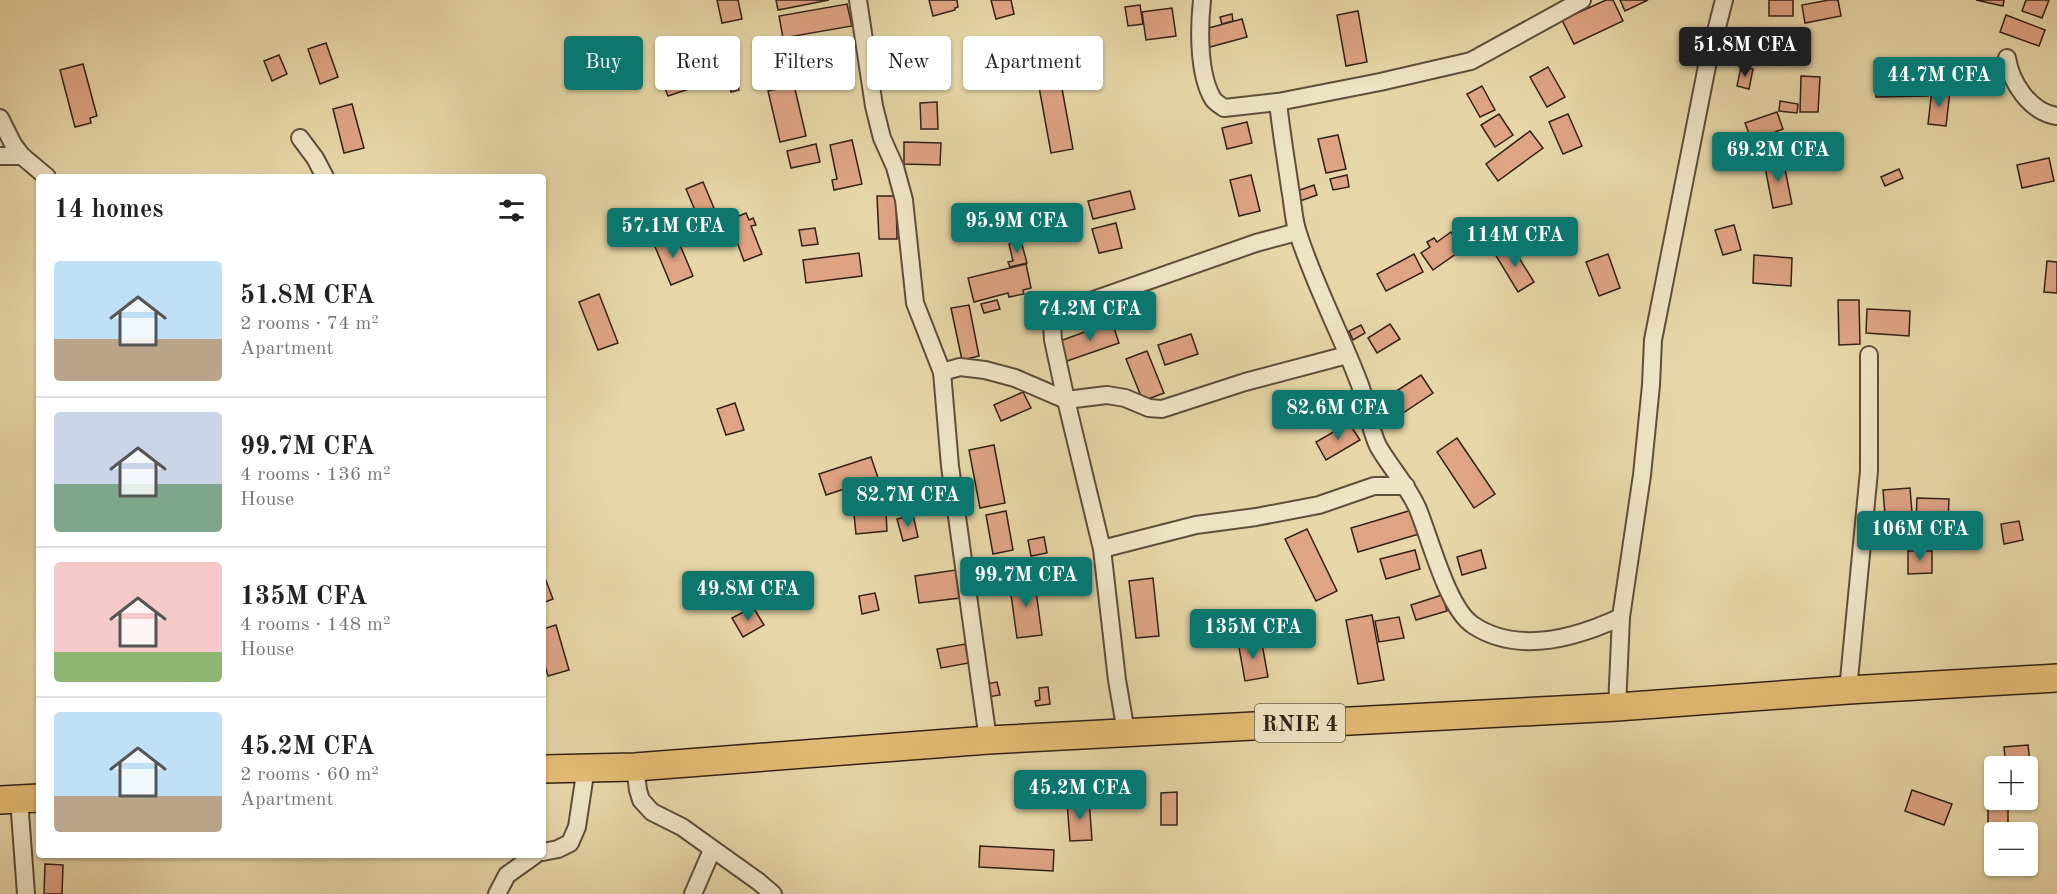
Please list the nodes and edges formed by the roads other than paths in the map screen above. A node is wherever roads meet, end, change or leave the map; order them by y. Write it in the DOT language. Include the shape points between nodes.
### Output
graph roads {
  1 [pos="858,0"];
  2 [pos="1202,0"];
  3 [pos="1582,0"];
  4 [pos="1724,0"];
  5 [pos="2007,58"];
  6 [pos="1278,102"];
  7 [pos="2057,116"];
  8 [pos="0,118"];
  9 [pos="300,138"];
  10 [pos="0,156"];
  11 [pos="22,156"];
  12 [pos="43,174"];
  13 [pos="323,174"];
  14 [pos="1297,232"];
  15 [pos="1347,354"];
  16 [pos="1869,355"];
  17 [pos="942,372"];
  18 [pos="1066,400"];
  19 [pos="1406,486"];
  20 [pos="1102,549"];
  21 [pos="1621,617"];
  22 [pos="2057,678"];
  23 [pos="1848,690"];
  24 [pos="1617,707"];
  25 [pos="1126,732"];
  26 [pos="988,740"];
  27 [pos="586,767"];
  28 [pos="635,767"];
  29 [pos="546,769"];
  30 [pos="20,799"];
  31 [pos="712,850"];
  32 [pos="546,851"];
  33 [pos="531,858"];
  34 [pos="26,894"];
  35 [pos="497,894"];
  36 [pos="693,894"];
  37 [pos="773,894"];
  1 -- 17 [label="street" via="874,106 904,200 915,303"];
  2 -- 6 [label="street" via="1202,58 1214,101 1224,108"];
  3 -- 6 [label="street" via="1471,61"];
  4 -- 21 [label="street" via="1707,66 1653,340 1642,476"];
  5 -- 7 [label="street" via="2009,72 2032,105 2045,114"];
  6 -- 14 [label="street"];
  8 -- 11 [label="street"];
  9 -- 13 [label="street"];
  10 -- 11 [label="street"];
  11 -- 12 [label="street"];
  14 -- 15 [label="street"];
  14 -- 18 [label="street" via="1062,311 1052,324"];
  15 -- 18 [label="street" via="1162,409 1107,395"];
  15 -- 19 [label="street" via="1378,445"];
  16 -- 23 [label="street" via="1869,471"];
  17 -- 18 [label="street" via="960,367 985,370"];
  17 -- 26 [label="street" via="950,466"];
  18 -- 20 [label="street"];
  19 -- 20 [label="street" via="1374,486 1319,505 1196,525"];
  19 -- 21 [label="street" via="1455,603 1470,624 1492,636 1534,641 1590,631"];
  20 -- 25 [label="street"];
  21 -- 24 [label="street"];
  22 -- 23 [label="main road, RNIE 4"];
  23 -- 24 [label="main road, RNIE 4"];
  24 -- 25 [label="main road, RNIE 4"];
  25 -- 26 [label="main road, RNIE 4"];
  26 -- 28 [label="main road, RNIE 4"];
  27 -- 28 [label="main road, RNIE 4"];
  27 -- 29 [label="main road, RNIE 4"];
  27 -- 32 [label="street" via="577,827 570,843"];
  28 -- 31 [label="street" via="641,800 652,812 682,827"];
  30 -- 34 [label="street"];
  31 -- 36 [label="street"];
  31 -- 37 [label="street"];
  33 -- 35 [label="street" via="507,875"];
}
